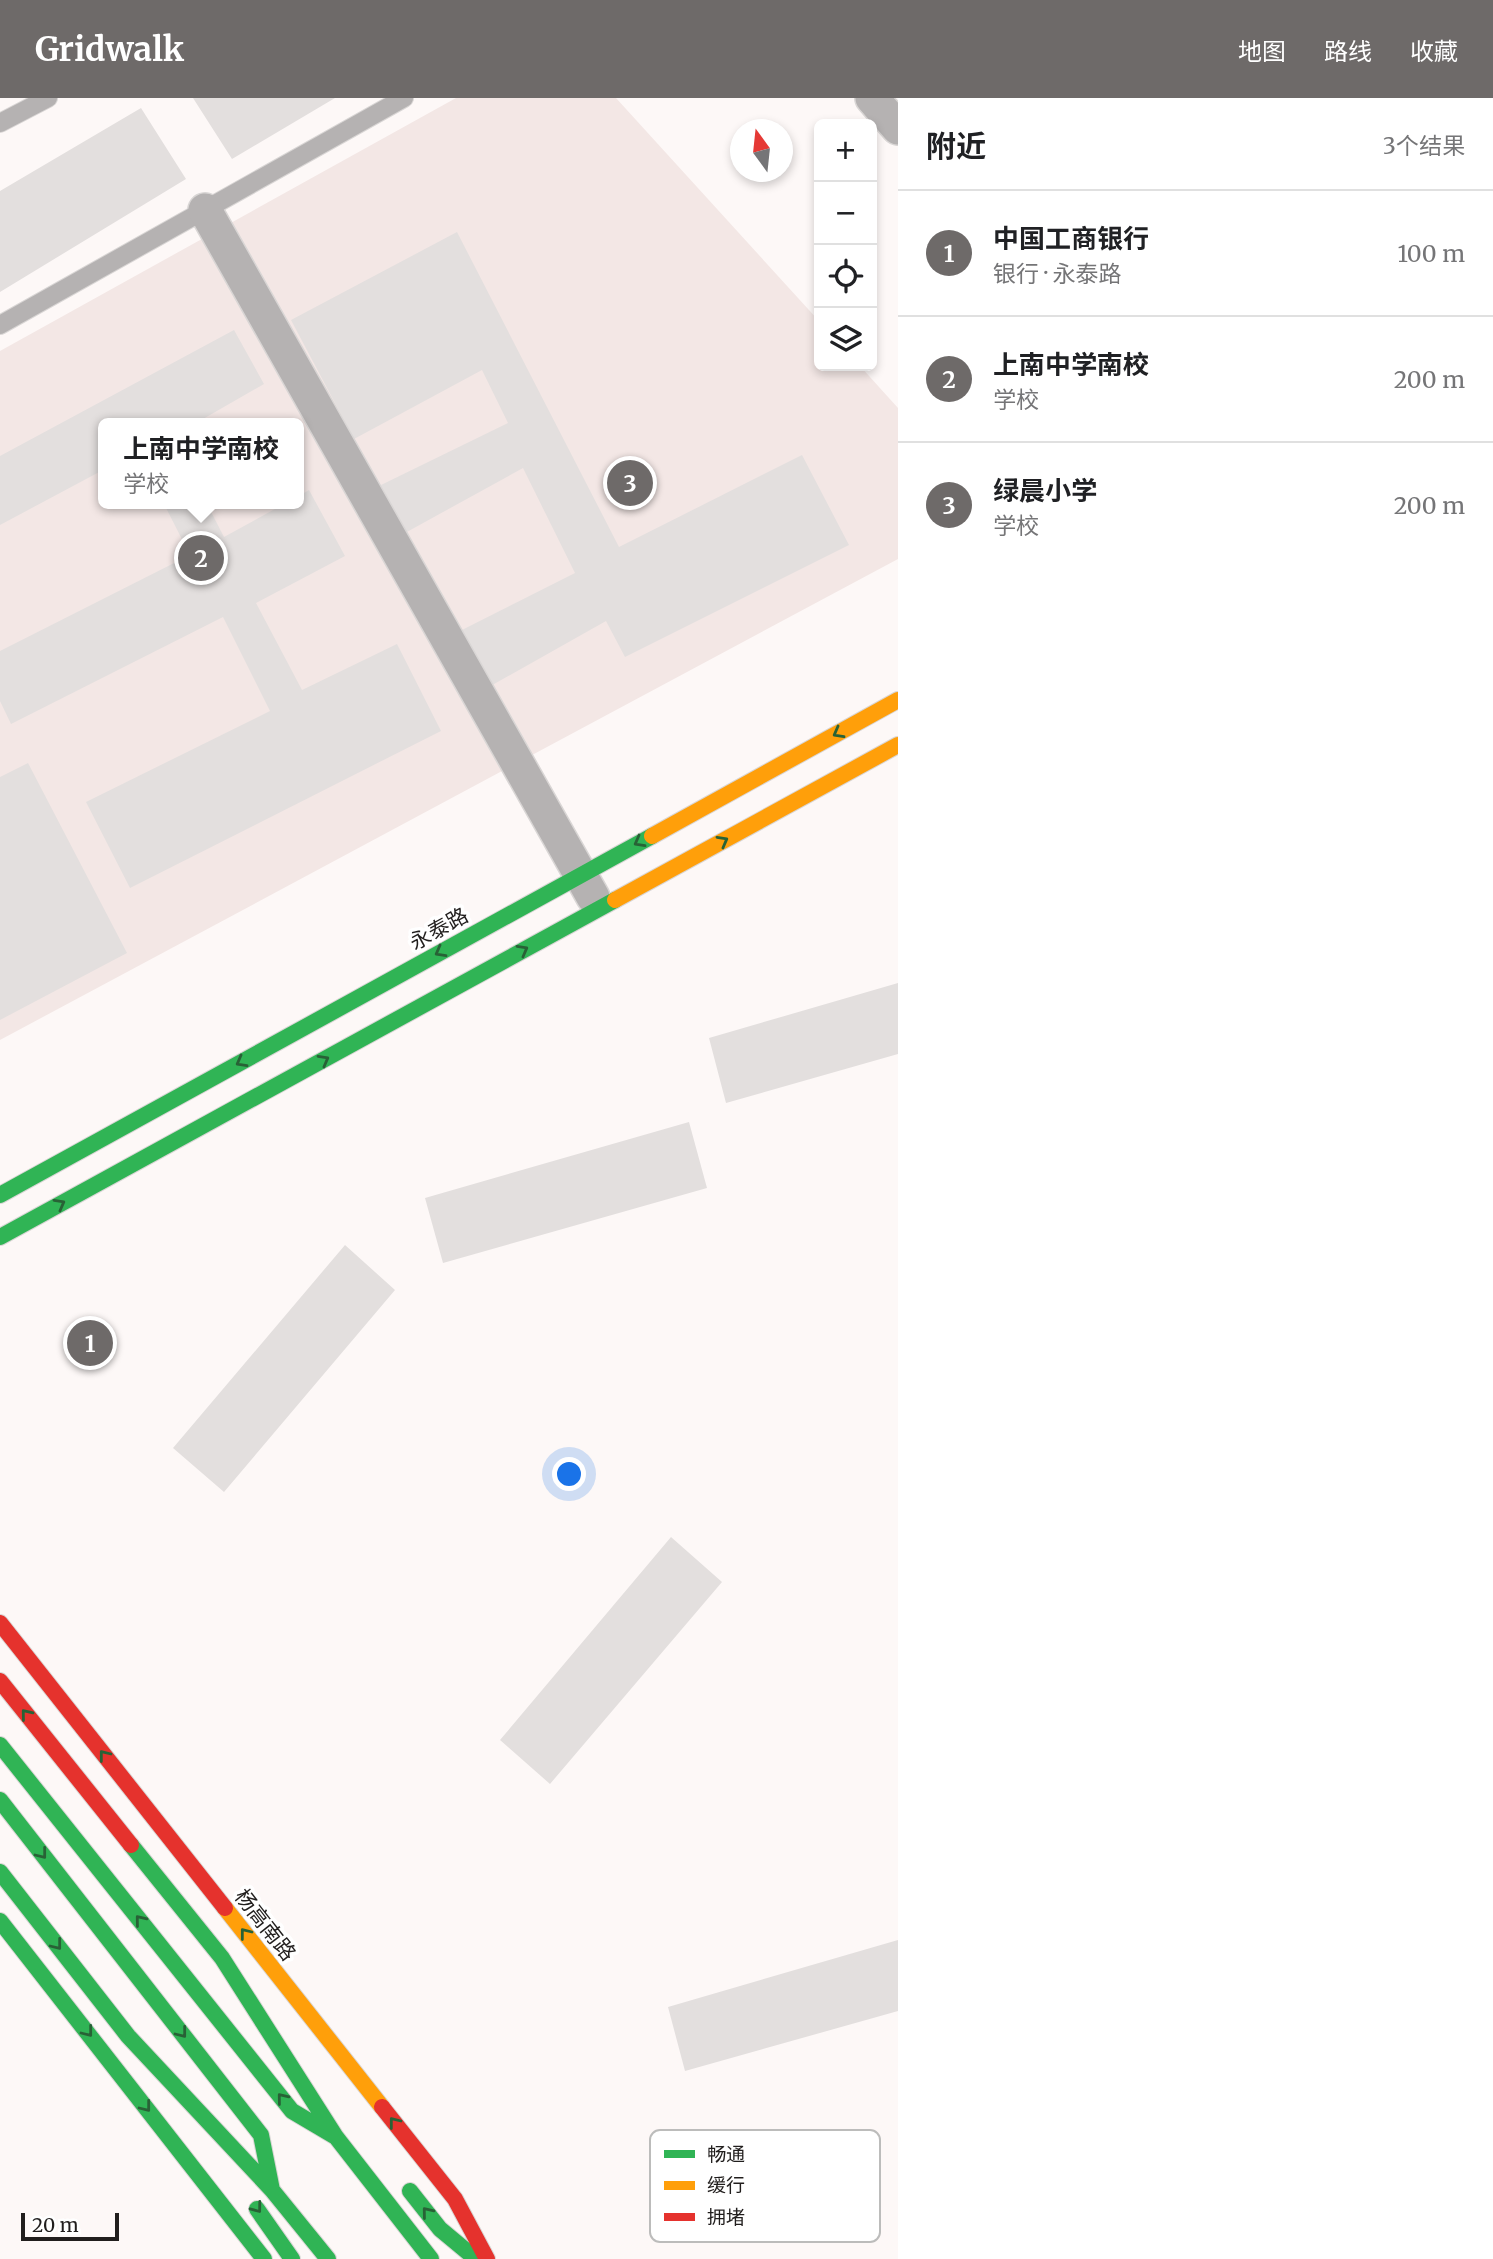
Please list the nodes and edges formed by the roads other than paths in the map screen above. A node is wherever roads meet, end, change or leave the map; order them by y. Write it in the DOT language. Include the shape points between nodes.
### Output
graph roads {
  1 [pos="48,98"];
  2 [pos="404,98"];
  3 [pos="872,98"];
  4 [pos="0,123"];
  5 [pos="898,128"];
  6 [pos="205,210"];
  7 [pos="0,325"];
  8 [pos="898,700"];
  9 [pos="898,745"];
  10 [pos="580,875"];
  11 [pos="599,909"];
  12 [pos="0,1195"];
  13 [pos="0,1237"];
  14 [pos="0,1623"];
  15 [pos="0,1681"];
  16 [pos="0,1745"];
  17 [pos="0,1800"];
  18 [pos="0,1872"];
  19 [pos="0,1921"];
  20 [pos="222,1958"];
  21 [pos="128,2036"];
  22 [pos="315,2073"];
  23 [pos="336,2137"];
  24 [pos="218,2156"];
  25 [pos="398,2177"];
  26 [pos="272,2190"];
  27 [pos="251,2200"];
  28 [pos="264,2259"];
  29 [pos="292,2259"];
  30 [pos="328,2259"];
  31 [pos="430,2259"];
  32 [pos="476,2259"];
  33 [pos="487,2259"];
  1 -- 4 [label="lane"];
  2 -- 6 [label="lane"];
  3 -- 5 [label="street"];
  6 -- 7 [label="lane"];
  6 -- 10 [label="street"];
  8 -- 10 [label="main road, 永泰路, one-way"];
  11 -- 9 [label="main road, one-way"];
  10 -- 11 [label="street"];
  10 -- 12 [label="main road, 永泰路, one-way"];
  13 -- 11 [label="main road, one-way"];
  33 -- 14 [label="main road, 杨高南路, one-way" via="455,2199"];
  20 -- 15 [label="main road, one-way"];
  23 -- 16 [label="main road, one-way" via="292,2111"];
  17 -- 26 [label="main road, one-way" via="261,2135"];
  18 -- 21 [label="main road, one-way"];
  19 -- 28 [label="main road, one-way"];
  20 -- 22 [label="main road"];
  20 -- 23 [label="main road"];
  21 -- 24 [label="main road"];
  21 -- 26 [label="main road"];
  23 -- 31 [label="main road"];
  32 -- 25 [label="main road, one-way" via="440,2229"];
  26 -- 30 [label="main road"];
  27 -- 29 [label="main road, one-way"];
}
